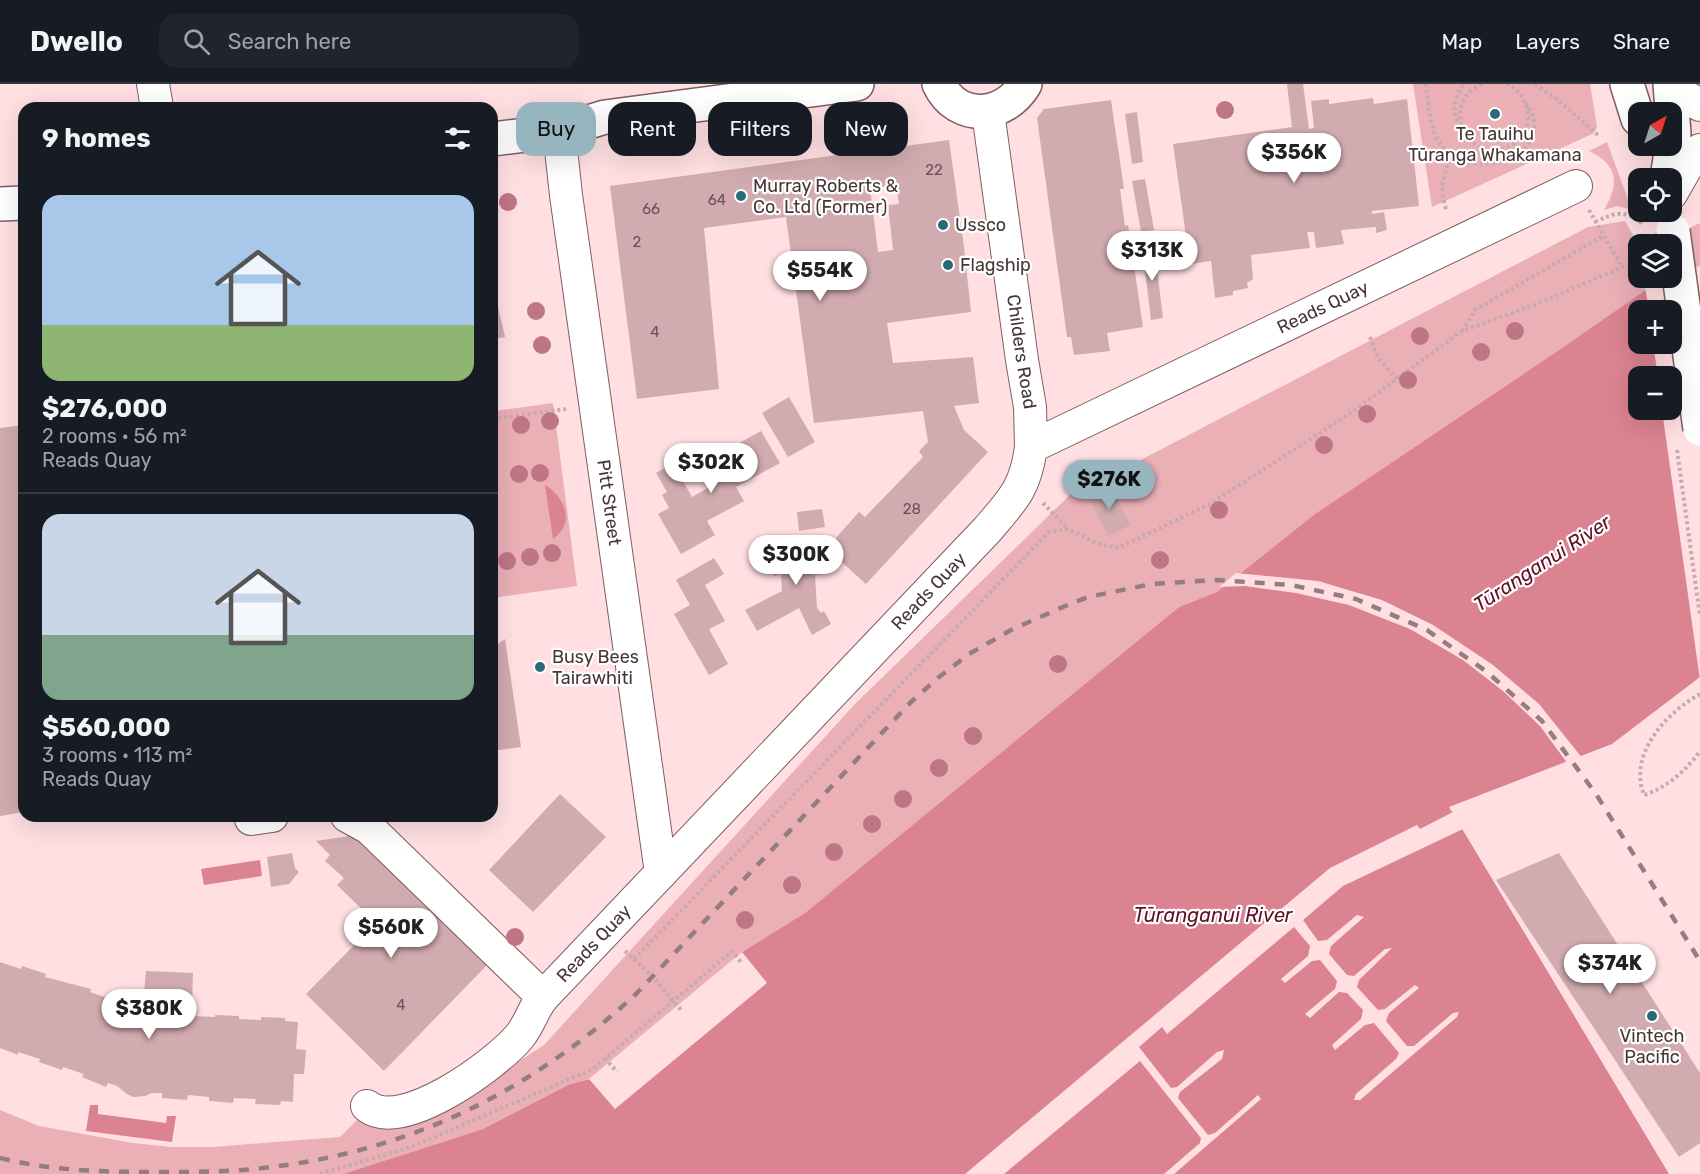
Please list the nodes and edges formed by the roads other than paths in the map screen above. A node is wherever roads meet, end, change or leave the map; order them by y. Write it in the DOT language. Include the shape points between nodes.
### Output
graph roads {
  1 [pos="153,84"];
  2 [pos="857,84"];
  3 [pos="939,84"];
  4 [pos="1025,84"];
  5 [pos="1627,84"];
  6 [pos="1642,84"];
  7 [pos="1671,84"];
  8 [pos="156,102"];
  9 [pos="1633,102"];
  10 [pos="1645,102"];
  11 [pos="1700,105"];
  12 [pos="988,112"];
  13 [pos="596,120"];
  14 [pos="516,136"];
  15 [pos="498,138"];
  16 [pos="1700,150"];
  17 [pos="562,156"];
  18 [pos="1669,168"];
  19 [pos="1682,175"];
  20 [pos="1576,186"];
  21 [pos="18,203"];
  22 [pos="0,204"];
  23 [pos="1672,222"];
  24 [pos="1688,435"];
  25 [pos="1031,447"];
  26 [pos="358,822"];
  27 [pos="661,873"];
  28 [pos="543,997"];
  29 [pos="367,1106"];
  1 -- 8 [label="street"];
  2 -- 13 [label="main road"];
  3 -- 12 [label="main road" via="960,107"];
  4 -- 12 [label="main road" via="1010,103"];
  5 -- 9 [label="main road"];
  6 -- 10 [label="main road"];
  7 -- 11 [label="street"];
  7 -- 18 [label="main road" via="1674,133"];
  12 -- 25 [label="street, Childers Road" via="1030,407"];
  14 -- 15 [label="main road"];
  16 -- 19 [label="street"];
  17 -- 27 [label="street, Pitt Street"];
  20 -- 25 [label="street, Reads Quay"];
  21 -- 22 [label="main road"];
  23 -- 24 [label="main road, bridge"];
  25 -- 27 [label="street, Reads Quay" via="1023,483 987,530"];
  26 -- 28 [label="street" via="369,828"];
  27 -- 28 [label="street, Reads Quay"];
  28 -- 29 [label="street, Reads Quay" via="517,1039 462,1083 407,1110 387,1113"];
}
